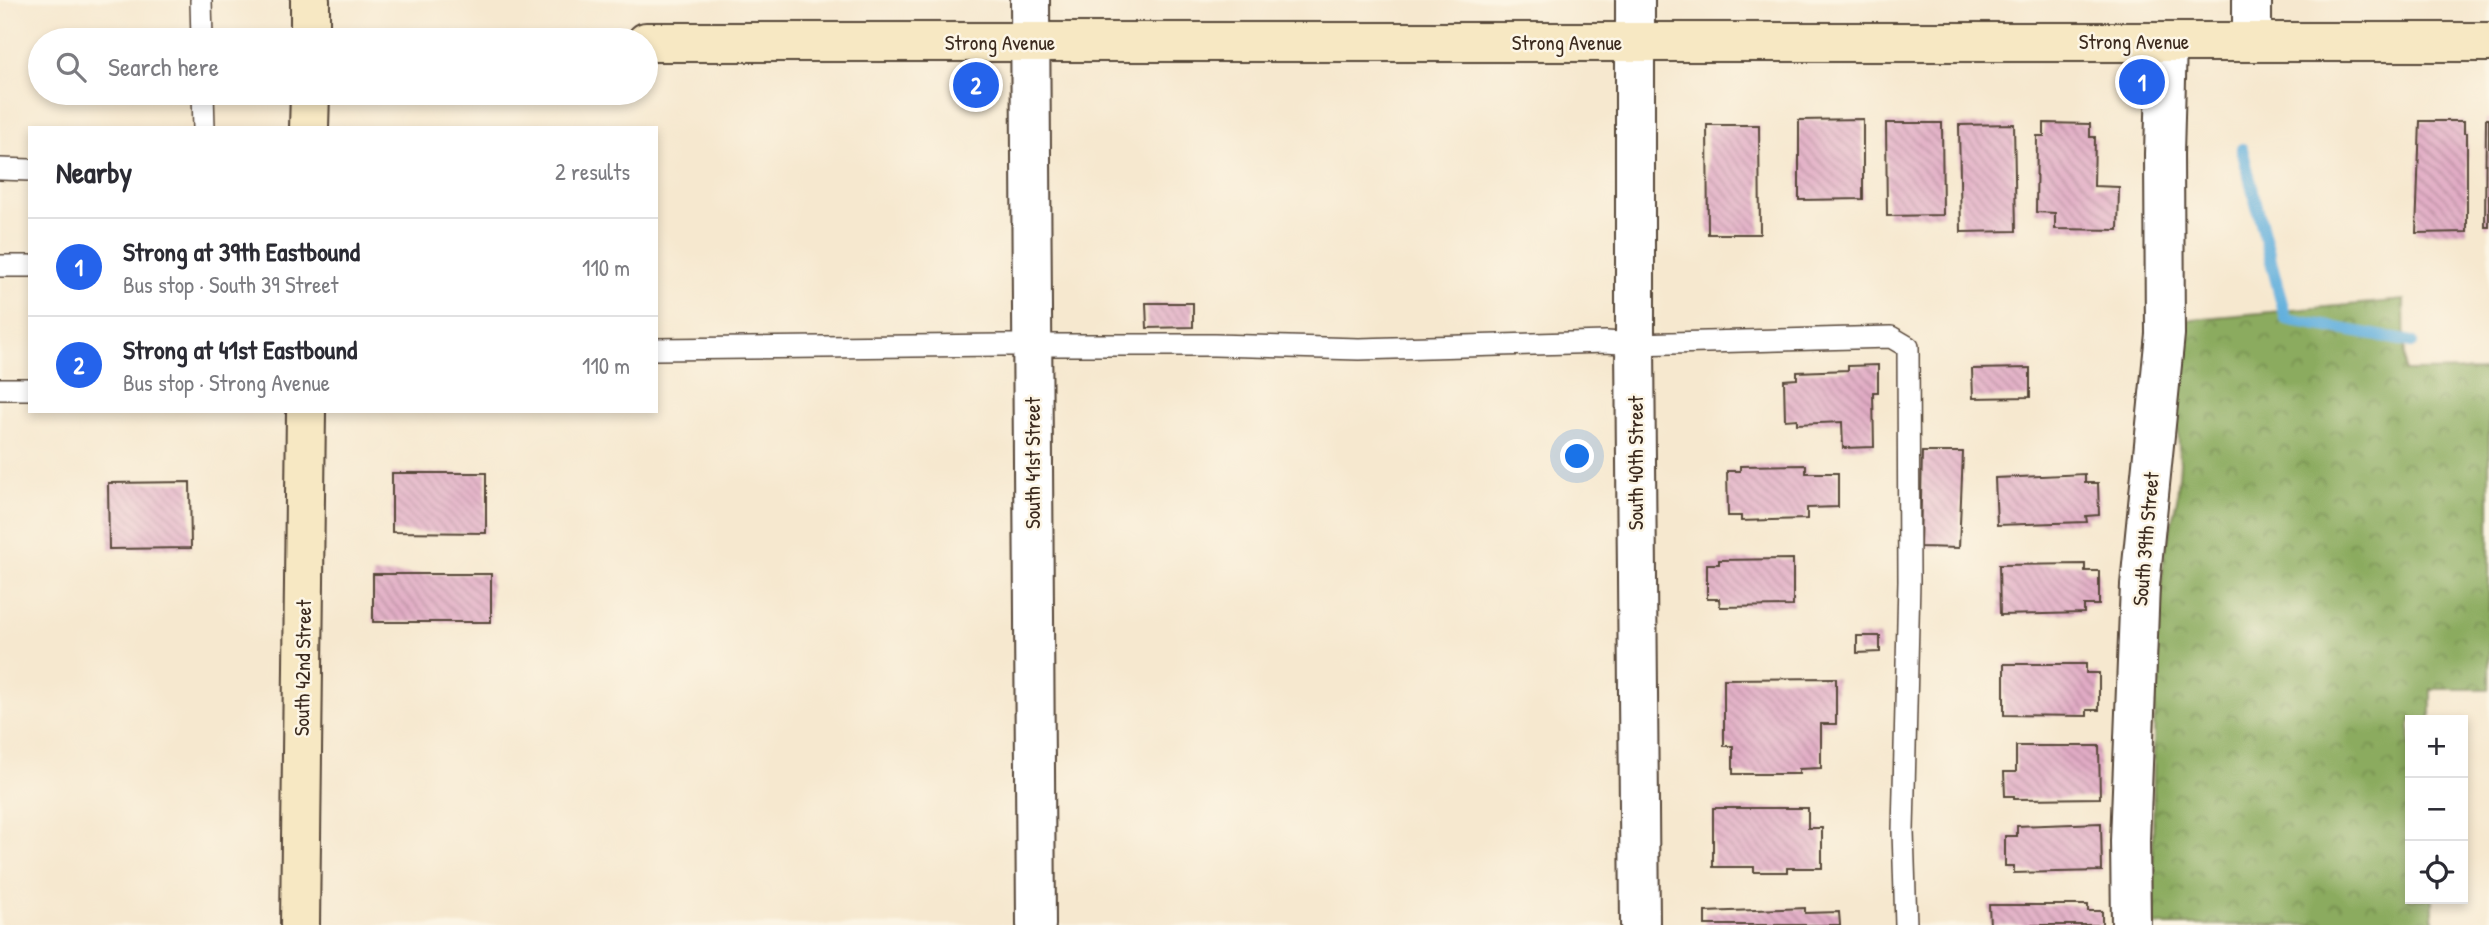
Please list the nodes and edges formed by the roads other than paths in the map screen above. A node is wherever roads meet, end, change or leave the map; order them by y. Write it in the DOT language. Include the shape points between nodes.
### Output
graph roads {
  1 [pos="201,0"];
  2 [pos="310,0"];
  3 [pos="1030,0"];
  4 [pos="1635,0"];
  5 [pos="2252,0"];
  6 [pos="202,28"];
  7 [pos="310,28"];
  8 [pos="658,42"];
  9 [pos="2167,42"];
  10 [pos="2252,42"];
  11 [pos="2489,42"];
  12 [pos="1031,43"];
  13 [pos="1635,43"];
  14 [pos="204,105"];
  15 [pos="310,105"];
  16 [pos="204,126"];
  17 [pos="309,126"];
  18 [pos="0,169"];
  19 [pos="28,170"];
  20 [pos="0,266"];
  21 [pos="28,266"];
  22 [pos="1635,344"];
  23 [pos="1032,345"];
  24 [pos="658,349"];
  25 [pos="0,389"];
  26 [pos="28,389"];
  27 [pos="306,413"];
  28 [pos="300,925"];
  29 [pos="1036,925"];
  30 [pos="1640,925"];
  31 [pos="1906,925"];
  32 [pos="2131,925"];
  1 -- 6 [label="lane"];
  2 -- 7 [label="street"];
  3 -- 12 [label="street, South 41st Street"];
  4 -- 13 [label="street, South 40th Street"];
  5 -- 10 [label="street"];
  8 -- 12 [label="street, Strong Avenue"];
  9 -- 10 [label="street, Strong Avenue"];
  9 -- 13 [label="street, Strong Avenue"];
  9 -- 32 [label="street, South 39th Street" via="2165,334 2140,585"];
  10 -- 11 [label="street, Strong Avenue"];
  12 -- 13 [label="street, Strong Avenue"];
  12 -- 23 [label="street, South 41st Street"];
  13 -- 22 [label="street, South 40th Street"];
  14 -- 16 [label="lane"];
  15 -- 17 [label="street"];
  18 -- 19 [label="lane"];
  20 -- 21 [label="lane"];
  22 -- 23 [label="lane" via="1359,349"];
  22 -- 30 [label="street, South 40th Street"];
  22 -- 31 [label="lane" via="1891,337 1908,347"];
  23 -- 24 [label="lane"];
  23 -- 29 [label="street, South 41st Street"];
  25 -- 26 [label="lane"];
  27 -- 28 [label="street, South 42nd Street"];
}
